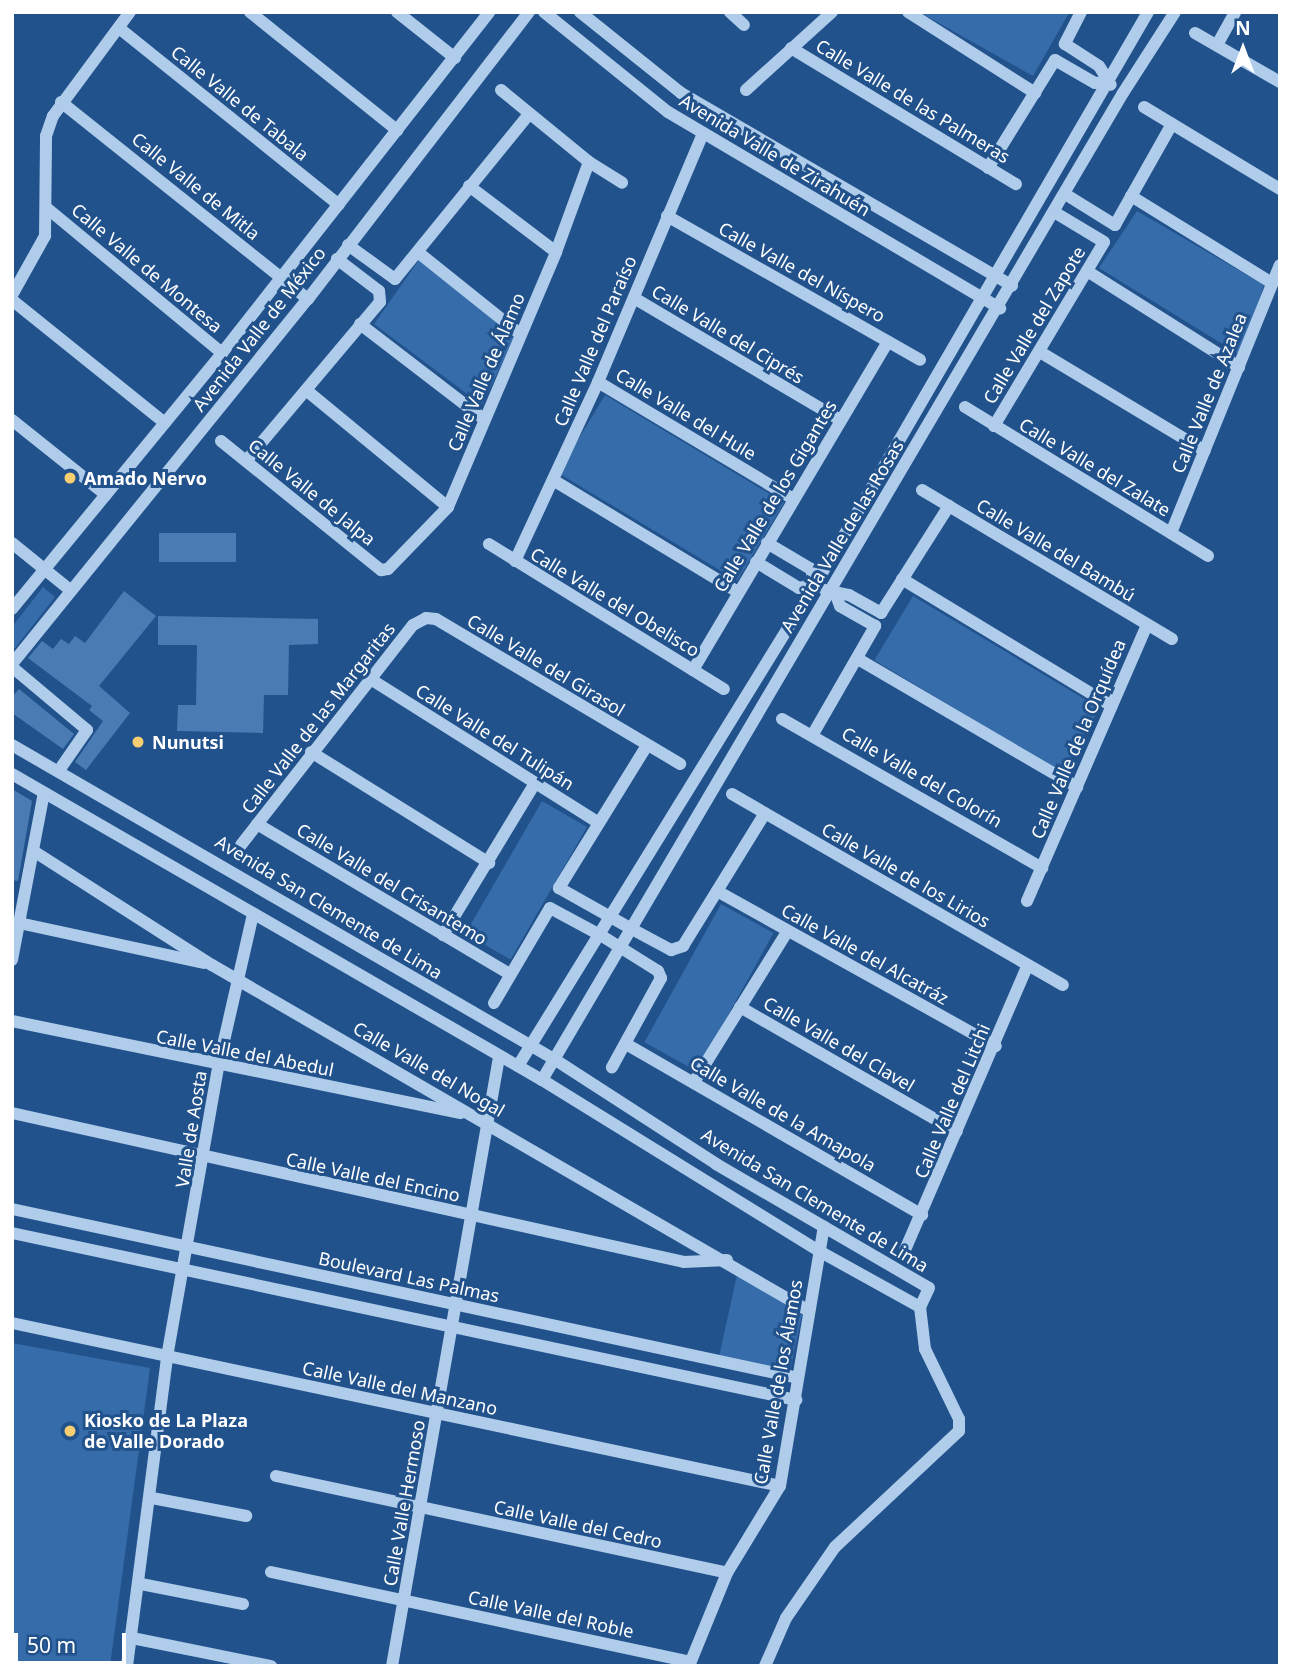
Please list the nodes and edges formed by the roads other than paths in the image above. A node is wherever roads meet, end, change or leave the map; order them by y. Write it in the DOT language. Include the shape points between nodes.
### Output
graph roads {
  1 [pos="130,12"];
  2 [pos="250,12"];
  3 [pos="397,12"];
  4 [pos="489,12"];
  5 [pos="529,12"];
  6 [pos="544,12"];
  7 [pos="580,12"];
  8 [pos="730,12"];
  9 [pos="832,12"];
  10 [pos="908,12"];
  11 [pos="1149,12"];
  12 [pos="1175,12"];
  13 [pos="1235,12"];
  14 [pos="1079,13"];
  15 [pos="744,25"];
  16 [pos="119,28"];
  17 [pos="1195,33"];
  18 [pos="1216,45"];
  19 [pos="791,48"];
  20 [pos="455,58"];
  21 [pos="1108,82"];
  22 [pos="1280,82"];
  23 [pos="501,90"];
  24 [pos="746,90"];
  25 [pos="1035,93"];
  26 [pos="1123,93"];
  27 [pos="61,102"];
  28 [pos="1144,107"];
  29 [pos="529,114"];
  30 [pos="1172,124"];
  31 [pos="397,130"];
  32 [pos="703,133"];
  33 [pos="589,162"];
  34 [pos="988,168"];
  35 [pos="622,183"];
  36 [pos="1016,184"];
  37 [pos="470,186"];
  38 [pos="1280,189"];
  39 [pos="1065,194"];
  40 [pos="1131,196"];
  41 [pos="339,205"];
  42 [pos="48,209"];
  43 [pos="1054,212"];
  44 [pos="667,216"];
  45 [pos="348,245"];
  46 [pos="556,252"];
  47 [pos="419,253"];
  48 [pos="337,259"];
  49 [pos="1280,265"];
  50 [pos="1087,271"];
  51 [pos="993,275"];
  52 [pos="281,277"];
  53 [pos="1272,283"];
  54 [pos="1012,286"];
  55 [pos="12,295"];
  56 [pos="981,297"];
  57 [pos="307,299"];
  58 [pos="634,299"];
  59 [pos="12,300"];
  60 [pos="1000,308"];
  61 [pos="360,324"];
  62 [pos="520,334"];
  63 [pos="888,341"];
  64 [pos="1040,352"];
  65 [pos="222,353"];
  66 [pos="920,360"];
  67 [pos="1238,367"];
  68 [pos="598,382"];
  69 [pos="306,390"];
  70 [pos="965,407"];
  71 [pos="484,419"];
  72 [pos="12,420"];
  73 [pos="840,420"];
  74 [pos="165,423"];
  75 [pos="994,426"];
  76 [pos="221,441"];
  77 [pos="1205,451"];
  78 [pos="246,461"];
  79 [pos="553,480"];
  80 [pos="922,490"];
  81 [pos="106,495"];
  82 [pos="792,498"];
  83 [pos="949,506"];
  84 [pos="448,507"];
  85 [pos="1171,533"];
  86 [pos="12,543"];
  87 [pos="767,543"];
  88 [pos="489,544"];
  89 [pos="1208,556"];
  90 [pos="515,561"];
  91 [pos="756,562"];
  92 [pos="45,570"];
  93 [pos="381,570"];
  94 [pos="902,579"];
  95 [pos="815,584"];
  96 [pos="70,590"];
  97 [pos="738,592"];
  98 [pos="833,594"];
  99 [pos="12,609"];
  100 [pos="426,618"];
  101 [pos="1147,625"];
  102 [pos="1172,639"];
  103 [pos="858,659"];
  104 [pos="12,665"];
  105 [pos="693,670"];
  106 [pos="372,680"];
  107 [pos="724,689"];
  108 [pos="1112,706"];
  109 [pos="782,719"];
  110 [pos="813,734"];
  111 [pos="12,745"];
  112 [pos="646,747"];
  113 [pos="311,752"];
  114 [pos="680,764"];
  115 [pos="60,769"];
  116 [pos="12,774"];
  117 [pos="534,785"];
  118 [pos="1077,787"];
  119 [pos="44,793"];
  120 [pos="732,794"];
  121 [pos="765,813"];
  122 [pos="599,823"];
  123 [pos="257,824"];
  124 [pos="242,845"];
  125 [pos="35,852"];
  126 [pos="489,863"];
  127 [pos="1042,868"];
  128 [pos="717,891"];
  129 [pos="1027,901"];
  130 [pos="253,914"];
  131 [pos="613,918"];
  132 [pos="19,923"];
  133 [pos="630,928"];
  134 [pos="787,932"];
  135 [pos="443,935"];
  136 [pos="602,936"];
  137 [pos="618,947"];
  138 [pos="12,960"];
  139 [pos="212,965"];
  140 [pos="1028,965"];
  141 [pos="510,974"];
  142 [pos="238,979"];
  143 [pos="1063,985"];
  144 [pos="494,1003"];
  145 [pos="740,1007"];
  146 [pos="12,1021"];
  147 [pos="626,1044"];
  148 [pos="532,1046"];
  149 [pos="996,1046"];
  150 [pos="499,1057"];
  151 [pos="554,1059"];
  152 [pos="518,1066"];
  153 [pos="218,1067"];
  154 [pos="612,1067"];
  155 [pos="542,1080"];
  156 [pos="694,1082"];
  157 [pos="12,1114"];
  158 [pos="471,1114"];
  159 [pos="486,1123"];
  160 [pos="957,1132"];
  161 [pos="205,1158"];
  162 [pos="12,1209"];
  163 [pos="922,1215"];
  164 [pos="469,1216"];
  165 [pos="824,1227"];
  166 [pos="12,1233"];
  167 [pos="189,1247"];
  168 [pos="905,1250"];
  169 [pos="819,1251"];
  170 [pos="727,1260"];
  171 [pos="186,1269"];
  172 [pos="456,1306"];
  173 [pos="920,1307"];
  174 [pos="809,1311"];
  175 [pos="12,1323"];
  176 [pos="452,1325"];
  177 [pos="167,1357"];
  178 [pos="799,1378"];
  179 [pos="796,1401"];
  180 [pos="438,1414"];
  181 [pos="276,1476"];
  182 [pos="780,1486"];
  183 [pos="152,1498"];
  184 [pos="421,1508"];
  185 [pos="246,1516"];
  186 [pos="271,1572"];
  187 [pos="727,1573"];
  188 [pos="141,1584"];
  189 [pos="405,1600"];
  190 [pos="243,1604"];
  191 [pos="132,1638"];
  192 [pos="690,1664"];
  193 [pos="127,1666"];
  194 [pos="271,1666"];
  195 [pos="392,1666"];
  196 [pos="765,1666"];
  1 -- 16 [label="street"];
  2 -- 31 [label="street"];
  3 -- 20 [label="street"];
  4 -- 20 [label="street, Avenida Valle de México"];
  5 -- 45 [label="street, Avenida Valle de México"];
  6 -- 32 [label="street, Avenida Valle de Zirahuén" via="635,89"];
  7 -- 51 [label="street, Avenida Valle de Zirahuén" via="681,93"];
  8 -- 15 [label="street"];
  9 -- 19 [label="street"];
  10 -- 25 [label="street"];
  11 -- 21 [label="street, Avenida Valle de las Rosas"];
  12 -- 26 [label="street, Avenida Valle de las Rosas"];
  13 -- 18 [label="street"];
  14 -- 21 [label="street" via="1065,44 1099,66"];
  16 -- 27 [label="street"];
  16 -- 41 [label="street, Calle Valle de Tabala"];
  17 -- 18 [label="street"];
  18 -- 22 [label="street"];
  19 -- 24 [label="street"];
  19 -- 34 [label="street, Calle Valle de las Palmeras"];
  20 -- 31 [label="street, Avenida Valle de México"];
  21 -- 25 [label="street" via="1095,83 1055,60"];
  21 -- 26 [label="street"];
  21 -- 51 [label="street, Avenida Valle de las Rosas"];
  23 -- 29 [label="street"];
  25 -- 34 [label="street"];
  26 -- 39 [label="street, Avenida Valle de las Rosas"];
  27 -- 42 [label="street" via="46,136"];
  27 -- 52 [label="street, Calle Valle de Mitla"];
  28 -- 30 [label="street"];
  29 -- 33 [label="street"];
  29 -- 37 [label="street"];
  30 -- 38 [label="street"];
  30 -- 40 [label="street"];
  31 -- 41 [label="street, Avenida Valle de México"];
  32 -- 44 [label="street, Calle Valle del Paraíso"];
  32 -- 56 [label="street, Avenida Valle de Zirahuén"];
  33 -- 35 [label="street"];
  33 -- 46 [label="street, Calle Valle de Álamo"];
  34 -- 36 [label="street, Calle Valle de las Palmeras"];
  37 -- 46 [label="street"];
  37 -- 47 [label="street"];
  39 -- 40 [label="street" via="1115,225"];
  39 -- 43 [label="street, Avenida Valle de las Rosas"];
  40 -- 53 [label="street"];
  41 -- 52 [label="street, Avenida Valle de México"];
  42 -- 55 [label="street" via="41,249"];
  42 -- 65 [label="street, Calle Valle de Montesa"];
  43 -- 50 [label="street, Calle Valle del Zapote" via="1104,242"];
  43 -- 54 [label="street, Avenida Valle de las Rosas"];
  44 -- 58 [label="street, Calle Valle del Paraíso"];
  44 -- 63 [label="street, Calle Valle del Níspero"];
  45 -- 47 [label="street" via="395,279"];
  45 -- 48 [label="street, Avenida Valle de México"];
  46 -- 62 [label="street, Calle Valle de Álamo"];
  47 -- 62 [label="street"];
  48 -- 57 [label="street, Avenida Valle de México"];
  48 -- 61 [label="street" via="382,297"];
  49 -- 53 [label="street, Calle Valle de Azalea"];
  50 -- 64 [label="street, Calle Valle del Zapote"];
  50 -- 67 [label="street"];
  51 -- 54 [label="street, Avenida Valle de Zirahuén"];
  51 -- 56 [label="street, Avenida Valle de las Rosas"];
  52 -- 57 [label="street, Calle Valle de Mitla"];
  52 -- 65 [label="street, Avenida Valle de México"];
  53 -- 67 [label="street, Calle Valle de Azalea"];
  54 -- 60 [label="street, Avenida Valle de las Rosas"];
  56 -- 60 [label="street, Avenida Valle de Zirahuén"];
  56 -- 95 [label="street, Avenida Valle de las Rosas"];
  57 -- 96 [label="street, Avenida Valle de México"];
  58 -- 68 [label="street, Calle Valle del Paraíso"];
  58 -- 73 [label="street, Calle Valle del Ciprés"];
  59 -- 74 [label="street"];
  60 -- 98 [label="street, Avenida Valle de las Rosas"];
  61 -- 69 [label="street"];
  61 -- 71 [label="street"];
  62 -- 71 [label="street, Calle Valle de Álamo"];
  63 -- 66 [label="street, Calle Valle del Níspero"];
  63 -- 73 [label="street, Calle Valle de los Gigantes"];
  64 -- 75 [label="street, Calle Valle del Zapote"];
  64 -- 77 [label="street"];
  65 -- 74 [label="street, Avenida Valle de México"];
  67 -- 77 [label="street, Calle Valle de Azalea"];
  68 -- 79 [label="street, Calle Valle del Paraíso"];
  68 -- 82 [label="street, Calle Valle del Hule"];
  69 -- 78 [label="street"];
  69 -- 84 [label="street"];
  70 -- 75 [label="street, Calle Valle del Zalate"];
  71 -- 84 [label="street, Calle Valle de Álamo"];
  72 -- 81 [label="street"];
  73 -- 82 [label="street, Calle Valle de los Gigantes"];
  74 -- 81 [label="street, Avenida Valle de México"];
  75 -- 85 [label="street, Calle Valle del Zalate"];
  76 -- 78 [label="street, Calle Valle de Jalpa"];
  77 -- 85 [label="street, Calle Valle de Azalea"];
  78 -- 93 [label="street, Calle Valle de Jalpa"];
  79 -- 90 [label="street, Calle Valle del Paraíso"];
  79 -- 97 [label="street"];
  80 -- 83 [label="street, Calle Valle del Bambú"];
  81 -- 92 [label="street, Avenida Valle de México"];
  82 -- 87 [label="street, Calle Valle de los Gigantes"];
  83 -- 94 [label="street"];
  83 -- 101 [label="street, Calle Valle del Bambú"];
  84 -- 93 [label="street, Calle Valle de Álamo" via="388,569"];
  85 -- 89 [label="street, Calle Valle del Zalate"];
  86 -- 92 [label="street"];
  87 -- 91 [label="street, Calle Valle de los Gigantes"];
  87 -- 95 [label="street" via="811,569"];
  88 -- 90 [label="street, Calle Valle del Obelisco"];
  90 -- 105 [label="street, Calle Valle del Obelisco"];
  91 -- 95 [label="street" via="799,588"];
  91 -- 97 [label="street, Calle Valle de los Gigantes"];
  92 -- 96 [label="street"];
  92 -- 99 [label="street, Avenida Valle de México"];
  94 -- 98 [label="street" via="881,613 849,595"];
  94 -- 108 [label="street"];
  95 -- 98 [label="street"];
  95 -- 131 [label="street, Avenida Valle de las Rosas"];
  96 -- 104 [label="street, Avenida Valle de México"];
  97 -- 105 [label="street, Calle Valle de los Gigantes"];
  98 -- 103 [label="street" via="840,606 876,626"];
  98 -- 133 [label="street, Avenida Valle de las Rosas"];
  100 -- 106 [label="street, Calle Valle de las Margaritas" via="413,625"];
  100 -- 112 [label="street, Calle Valle del Girasol" via="436,619"];
  101 -- 102 [label="street, Calle Valle del Bambú"];
  101 -- 108 [label="street, Calle Valle de la Orquídea"];
  103 -- 110 [label="street"];
  103 -- 118 [label="street"];
  104 -- 115 [label="street" via="87,730"];
  105 -- 107 [label="street, Calle Valle del Obelisco"];
  106 -- 113 [label="street, Calle Valle de las Margaritas"];
  106 -- 117 [label="street, Calle Valle del Tulipán"];
  108 -- 118 [label="street, Calle Valle de la Orquídea"];
  109 -- 110 [label="street, Calle Valle del Colorín"];
  110 -- 127 [label="street, Calle Valle del Colorín"];
  111 -- 115 [label="street, Avenida San Clemente de Lima"];
  112 -- 114 [label="street, Calle Valle del Girasol"];
  112 -- 122 [label="street"];
  113 -- 123 [label="street, Calle Valle de las Margaritas"];
  113 -- 126 [label="street"];
  115 -- 148 [label="street, Avenida San Clemente de Lima"];
  116 -- 119 [label="street"];
  117 -- 122 [label="street, Calle Valle del Tulipán"];
  117 -- 126 [label="street"];
  118 -- 127 [label="street, Calle Valle de la Orquídea"];
  119 -- 125 [label="street"];
  119 -- 130 [label="street"];
  120 -- 121 [label="street, Calle Valle de los Lirios"];
  121 -- 128 [label="street"];
  121 -- 140 [label="street, Calle Valle de los Lirios"];
  122 -- 131 [label="street" via="559,888"];
  123 -- 124 [label="street, Calle Valle de las Margaritas"];
  123 -- 135 [label="street, Calle Valle del Crisantemo"];
  125 -- 132 [label="street"];
  125 -- 139 [label="street, Calle Valle del Nogal"];
  126 -- 135 [label="street"];
  127 -- 129 [label="street, Calle Valle de la Orquídea"];
  128 -- 133 [label="street" via="678,950"];
  128 -- 134 [label="street, Calle Valle del Alcatráz"];
  130 -- 142 [label="street, Valle de Aosta"];
  130 -- 150 [label="street"];
  131 -- 133 [label="street"];
  131 -- 136 [label="street, Avenida Valle de las Rosas"];
  132 -- 138 [label="street"];
  132 -- 139 [label="street"];
  133 -- 137 [label="street, Avenida Valle de las Rosas"];
  134 -- 145 [label="street"];
  134 -- 149 [label="street, Calle Valle del Alcatráz"];
  135 -- 141 [label="street, Calle Valle del Crisantemo"];
  136 -- 137 [label="street"];
  136 -- 141 [label="street" via="550,908"];
  136 -- 148 [label="street, Avenida Valle de las Rosas"];
  137 -- 147 [label="street" via="658,971 661,978"];
  137 -- 151 [label="street, Avenida Valle de las Rosas"];
  139 -- 142 [label="street, Calle Valle del Nogal"];
  140 -- 143 [label="street, Calle Valle de los Lirios"];
  140 -- 149 [label="street, Calle Valle del Litchi"];
  141 -- 144 [label="street"];
  142 -- 153 [label="street, Valle de Aosta"];
  142 -- 158 [label="street, Calle Valle del Nogal"];
  145 -- 156 [label="street"];
  145 -- 160 [label="street, Calle Valle del Clavel"];
  146 -- 153 [label="street, Calle Valle del Abedul"];
  147 -- 154 [label="street"];
  147 -- 156 [label="street, Calle Valle de la Amapola"];
  148 -- 151 [label="street, Avenida San Clemente de Lima"];
  148 -- 152 [label="street, Avenida Valle de las Rosas"];
  149 -- 160 [label="street, Calle Valle del Litchi"];
  150 -- 152 [label="street"];
  150 -- 159 [label="street, Calle Valle Hermoso"];
  151 -- 155 [label="street, Avenida Valle de las Rosas"];
  151 -- 165 [label="street, Avenida San Clemente de Lima" via="716,1164"];
  152 -- 155 [label="street"];
  153 -- 158 [label="street, Calle Valle del Abedul"];
  153 -- 161 [label="street, Valle de Aosta"];
  155 -- 169 [label="street"];
  156 -- 163 [label="street, Calle Valle de la Amapola"];
  157 -- 161 [label="street, Calle Valle del Encino"];
  158 -- 159 [label="street, Calle Valle del Nogal"];
  159 -- 164 [label="street, Calle Valle Hermoso"];
  159 -- 170 [label="street, Calle Valle del Nogal"];
  160 -- 163 [label="street, Calle Valle del Litchi"];
  161 -- 164 [label="street, Calle Valle del Encino"];
  161 -- 167 [label="street, Valle de Aosta"];
  162 -- 167 [label="street, Boulevard Las Palmas"];
  163 -- 168 [label="street, Calle Valle del Litchi"];
  164 -- 170 [label="street, Calle Valle del Encino" via="684,1262"];
  164 -- 172 [label="street, Calle Valle Hermoso"];
  165 -- 169 [label="street, Calle Valle de los Álamos"];
  165 -- 173 [label="street, Avenida San Clemente de Lima" via="929,1288"];
  166 -- 171 [label="street"];
  167 -- 171 [label="street, Valle de Aosta"];
  167 -- 172 [label="street, Boulevard Las Palmas"];
  169 -- 173 [label="street"];
  169 -- 174 [label="street, Calle Valle de los Álamos"];
  170 -- 174 [label="street, Calle Valle del Nogal"];
  171 -- 176 [label="street"];
  171 -- 177 [label="street, Valle de Aosta"];
  172 -- 176 [label="street, Calle Valle Hermoso"];
  172 -- 178 [label="street, Boulevard Las Palmas"];
  173 -- 196 [label="street" via="925,1349 960,1419 959,1430 835,1547 786,1618"];
  174 -- 178 [label="street, Calle Valle de los Álamos"];
  175 -- 177 [label="street, Calle Valle del Manzano"];
  176 -- 179 [label="street"];
  176 -- 180 [label="street, Calle Valle Hermoso"];
  177 -- 180 [label="street, Calle Valle del Manzano"];
  177 -- 183 [label="street, Valle de Aosta"];
  178 -- 179 [label="street, Calle Valle de los Álamos"];
  179 -- 182 [label="street, Calle Valle de los Álamos"];
  180 -- 182 [label="street, Calle Valle del Manzano"];
  180 -- 184 [label="street, Calle Valle Hermoso"];
  181 -- 184 [label="street, Calle Valle del Cedro"];
  182 -- 187 [label="street, Calle Valle de los Álamos"];
  183 -- 185 [label="street"];
  183 -- 188 [label="street, Valle de Aosta"];
  184 -- 187 [label="street, Calle Valle del Cedro"];
  184 -- 189 [label="street, Calle Valle Hermoso"];
  186 -- 189 [label="street, Calle Valle del Roble"];
  187 -- 192 [label="street, Calle Valle de los Álamos"];
  188 -- 190 [label="street"];
  188 -- 191 [label="street, Valle de Aosta"];
  189 -- 192 [label="street, Calle Valle del Roble"];
  189 -- 195 [label="street, Calle Valle Hermoso"];
  191 -- 193 [label="street, Valle de Aosta"];
  191 -- 194 [label="street"];
}
